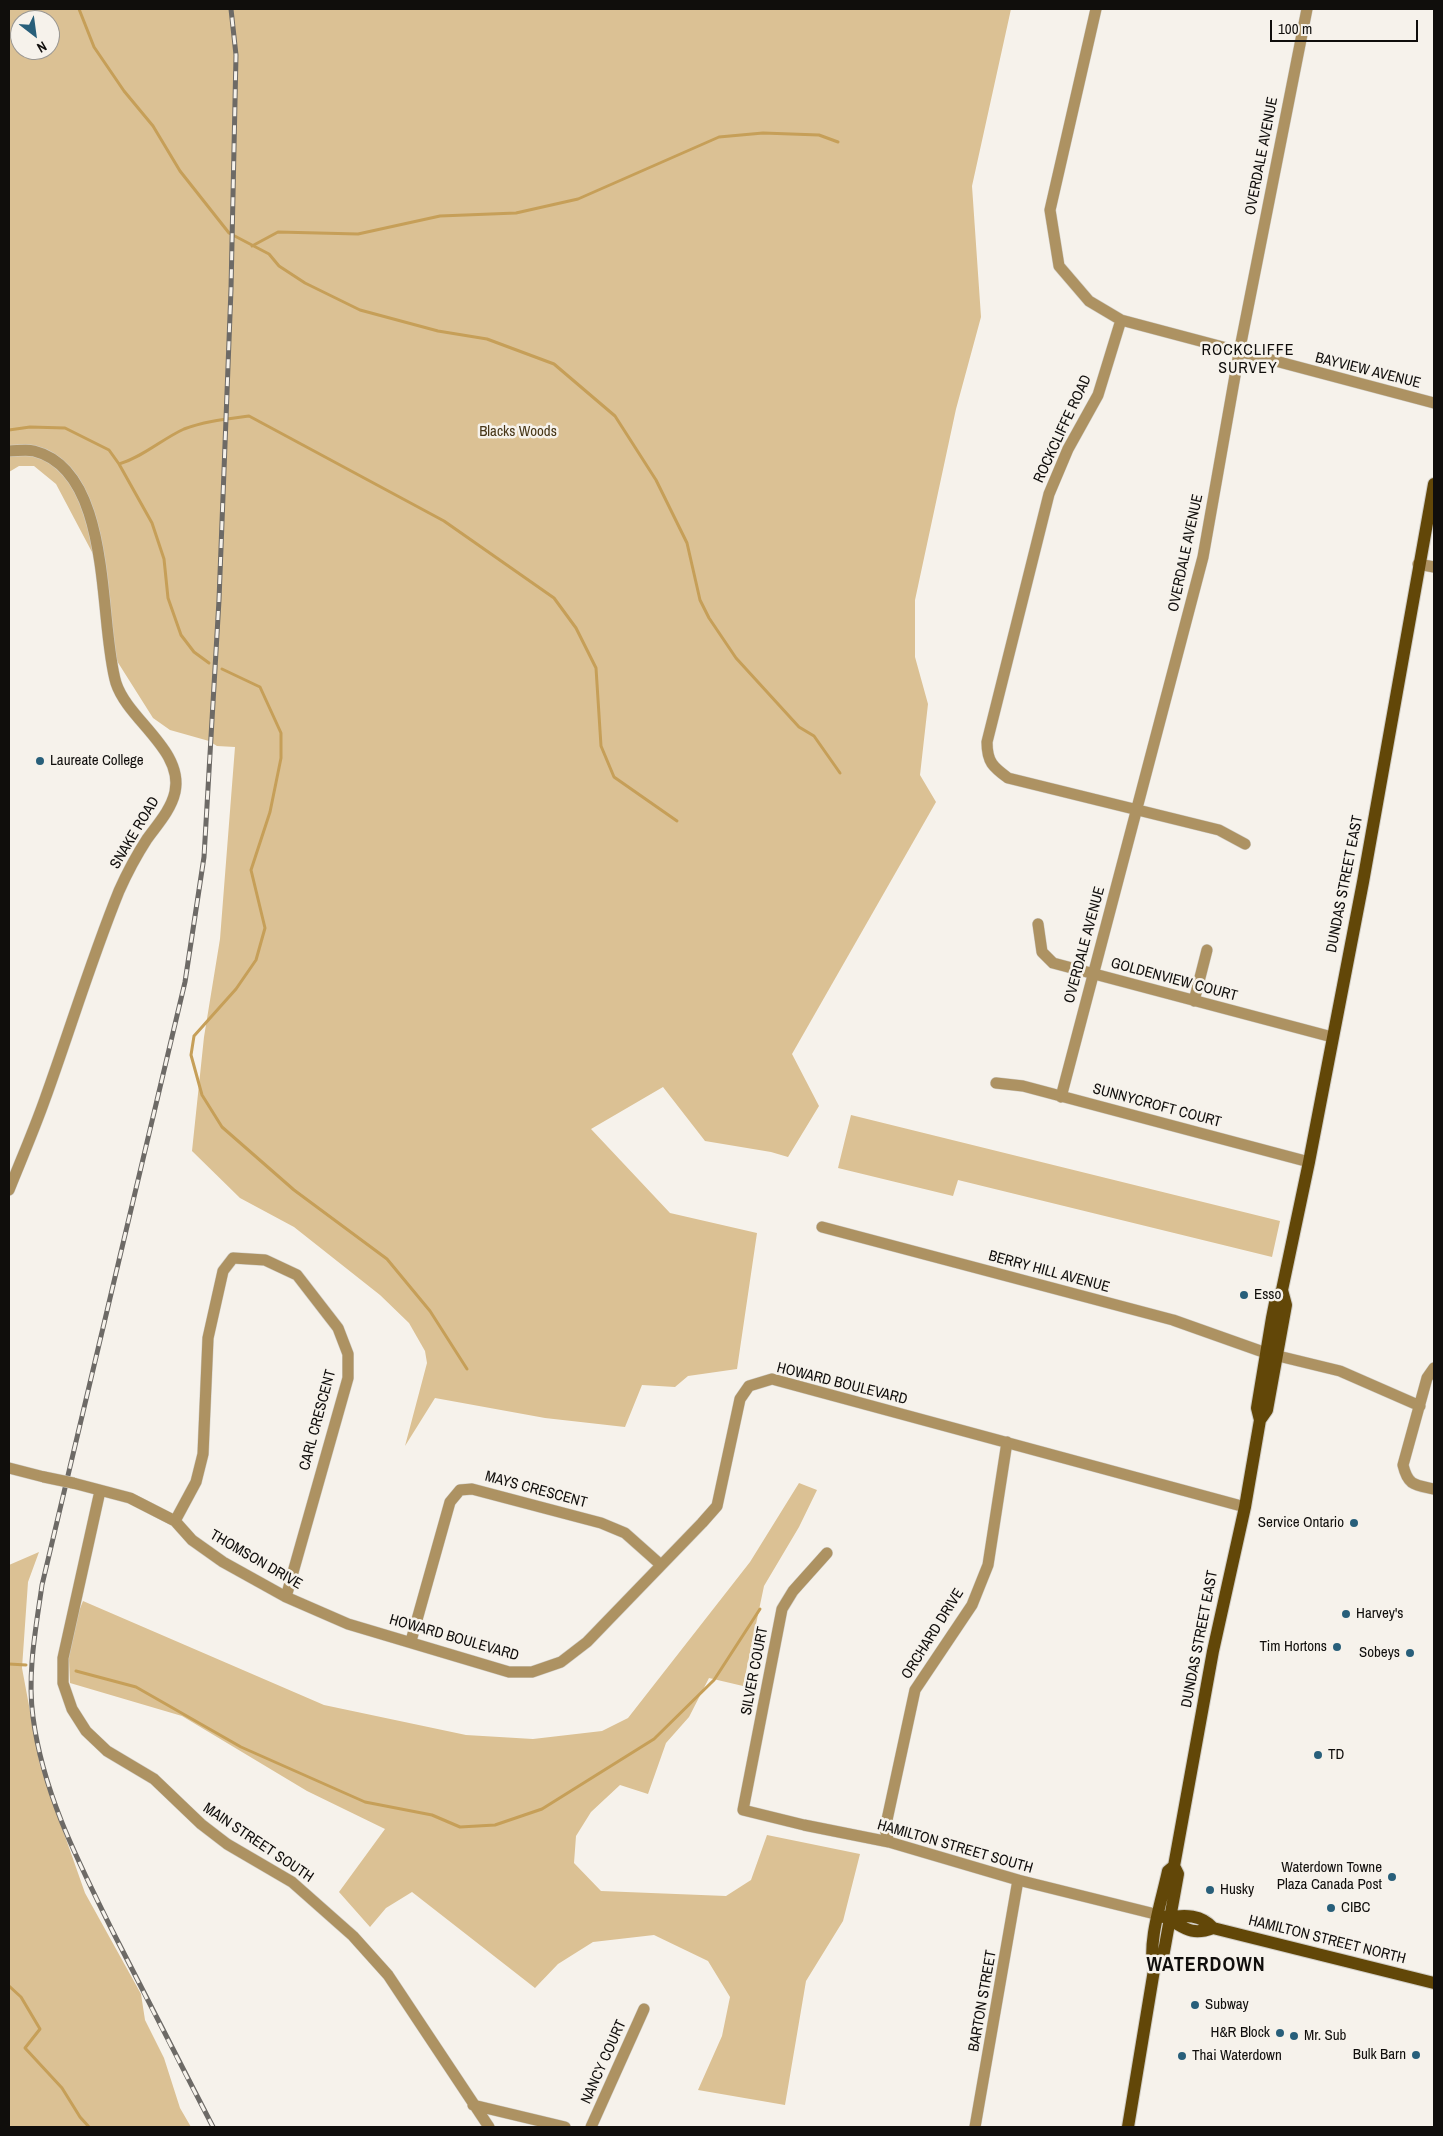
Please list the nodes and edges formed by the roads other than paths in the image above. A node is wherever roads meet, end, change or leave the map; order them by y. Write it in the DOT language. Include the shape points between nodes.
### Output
graph roads {
  1 [pos="1096,9"];
  2 [pos="1306,9"];
  3 [pos="1121,320"];
  4 [pos="1239,353"];
  5 [pos="1434,403"];
  6 [pos="9,451"];
  7 [pos="1434,484"];
  8 [pos="1418,564"];
  9 [pos="1434,567"];
  10 [pos="1138,811"];
  11 [pos="1245,844"];
  12 [pos="1038,924"];
  13 [pos="1207,950"];
  14 [pos="1093,974"];
  15 [pos="1194,1001"];
  16 [pos="1332,1037"];
  17 [pos="996,1083"];
  18 [pos="1061,1096"];
  19 [pos="1309,1162"];
  20 [pos="9,1190"];
  21 [pos="822,1227"];
  22 [pos="1271,1355"];
  23 [pos="1434,1368"];
  24 [pos="1420,1406"];
  25 [pos="1007,1442"];
  26 [pos="9,1468"];
  27 [pos="1434,1489"];
  28 [pos="100,1490"];
  29 [pos="1244,1507"];
  30 [pos="175,1521"];
  31 [pos="827,1553"];
  32 [pos="661,1564"];
  33 [pos="286,1597"];
  34 [pos="348,1624"];
  35 [pos="411,1641"];
  36 [pos="743,1810"];
  37 [pos="889,1842"];
  38 [pos="1018,1880"];
  39 [pos="1164,1917"];
  40 [pos="1434,1983"];
  41 [pos="644,2009"];
  42 [pos="473,2105"];
  43 [pos="489,2127"];
  44 [pos="565,2127"];
  45 [pos="591,2127"];
  46 [pos="975,2127"];
  47 [pos="1128,2127"];
  1 -- 3 [label="street" via="1050,210 1059,266 1089,300"];
  2 -- 4 [label="street, OVERDALE AVENUE"];
  3 -- 4 [label="street, BAYVIEW AVENUE"];
  3 -- 10 [label="street, ROCKCLIFFE ROAD" via="1098,395 1068,449 1049,494 987,742 987,756 1008,778"];
  4 -- 5 [label="street, BAYVIEW AVENUE"];
  4 -- 10 [label="street, OVERDALE AVENUE" via="1203,558"];
  6 -- 20 [label="street, SNAKE ROAD" via="33,451 57,462 72,479 87,506 96,536 117,684 134,714 166,751 174,775 175,792 119,891 86,976 45,1100"];
  7 -- 8 [label="main road, DUNDAS STREET EAST"];
  8 -- 9 [label="street"];
  8 -- 16 [label="main road, DUNDAS STREET EAST"];
  10 -- 11 [label="street" via="1219,830"];
  10 -- 14 [label="street, OVERDALE AVENUE"];
  12 -- 14 [label="street, GOLDENVIEW COURT" via="1040,947 1046,958 1057,965"];
  13 -- 15 [label="street"];
  14 -- 15 [label="street, GOLDENVIEW COURT"];
  14 -- 18 [label="street, OVERDALE AVENUE"];
  15 -- 16 [label="street, GOLDENVIEW COURT"];
  16 -- 19 [label="main road, DUNDAS STREET EAST"];
  17 -- 18 [label="street, SUNNYCROFT COURT" via="1014,1084"];
  18 -- 19 [label="street, SUNNYCROFT COURT"];
  19 -- 22 [label="main road, DUNDAS STREET EAST" via="1282,1290 1286,1305"];
  21 -- 22 [label="street, BERRY HILL AVENUE" via="1173,1320"];
  22 -- 24 [label="street, BERRY HILL AVENUE" via="1340,1371"];
  22 -- 29 [label="main road, DUNDAS STREET EAST" via="1267,1410 1260,1420"];
  23 -- 24 [label="street" via="1427,1378"];
  24 -- 27 [label="street" via="1403,1465 1413,1484"];
  25 -- 29 [label="street, HOWARD BOULEVARD"];
  25 -- 32 [label="street, HOWARD BOULEVARD" via="772,1379 749,1386 740,1399 717,1506"];
  25 -- 37 [label="street, ORCHARD DRIVE" via="988,1565 972,1605 915,1690 885,1829"];
  26 -- 28 [label="street, bridge"];
  28 -- 30 [label="street, THOMSON DRIVE" via="130,1498"];
  28 -- 42 [label="street, MAIN STREET SOUTH" via="63,1658 64,1683 86,1731 107,1752 154,1779 220,1839 292,1882 353,1936 388,1975"];
  29 -- 39 [label="main road, DUNDAS STREET EAST" via="1213,1651 1174,1866 1178,1874"];
  30 -- 33 [label="street, THOMSON DRIVE" via="192,1540 222,1562"];
  30 -- 33 [label="street, CARL CRESCENT" via="196,1482 203,1454 208,1338 223,1271 232,1258 265,1260 297,1276 338,1328 348,1354 348,1378"];
  31 -- 36 [label="street, SILVER COURT" via="782,1609"];
  32 -- 35 [label="street, HOWARD BOULEVARD" via="587,1642 561,1662 532,1672 509,1672"];
  32 -- 35 [label="street, MAYS CRESCENT" via="625,1532 472,1489 460,1490 450,1502"];
  33 -- 34 [label="street, THOMSON DRIVE"];
  34 -- 35 [label="street, HOWARD BOULEVARD"];
  36 -- 37 [label="street, HAMILTON STREET SOUTH"];
  37 -- 38 [label="street, HAMILTON STREET SOUTH"];
  38 -- 39 [label="street, HAMILTON STREET SOUTH"];
  38 -- 46 [label="street, BARTON STREET"];
  39 -- 40 [label="main road, HAMILTON STREET NORTH" via="1182,1915 1207,1921 1213,1928"];
  39 -- 47 [label="main road, DUNDAS STREET EAST" via="1163,1957 1154,1970"];
  41 -- 45 [label="street, NANCY COURT"];
  42 -- 43 [label="street, MAIN STREET SOUTH"];
  42 -- 44 [label="street"];
}
